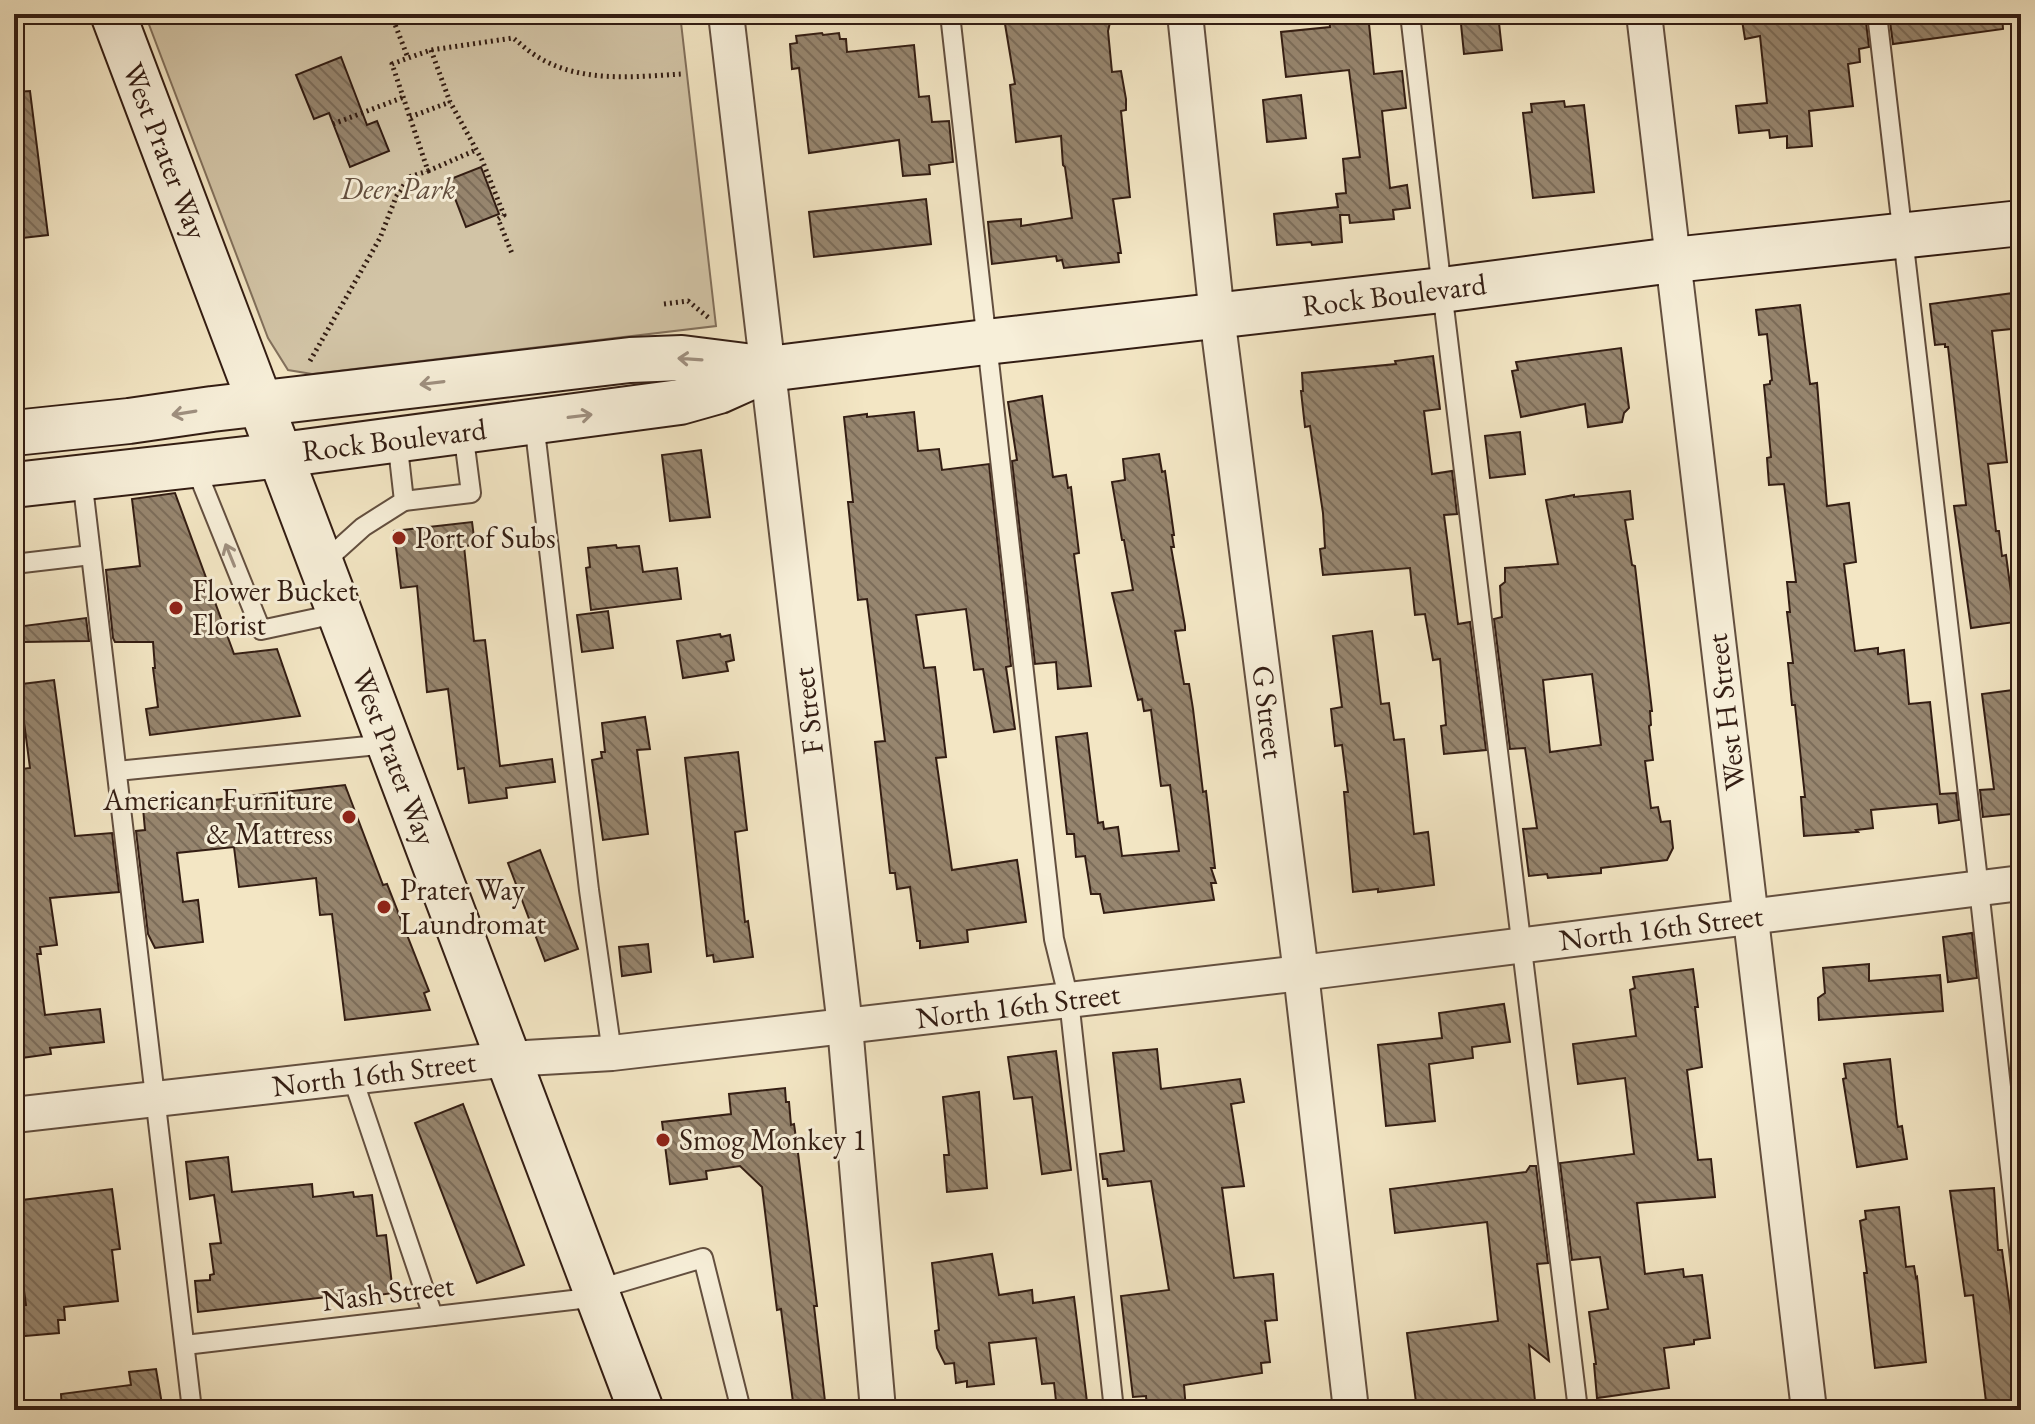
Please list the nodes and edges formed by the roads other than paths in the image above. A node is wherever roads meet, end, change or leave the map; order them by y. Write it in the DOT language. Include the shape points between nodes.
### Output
graph roads {
  1 [pos="113,14"];
  2 [pos="726,14"];
  3 [pos="950,14"];
  4 [pos="1185,14"];
  5 [pos="1410,14"];
  6 [pos="1644,14"];
  7 [pos="1877,14"];
  8 [pos="2021,223"];
  9 [pos="1903,237"];
  10 [pos="1673,260"];
  11 [pos="1442,290"];
  12 [pos="1217,316"];
  13 [pos="986,342"];
  14 [pos="768,369"];
  15 [pos="262,403"];
  16 [pos="534,422"];
  17 [pos="463,431"];
  18 [pos="14,433"];
  19 [pos="397,439"];
  20 [pos="281,455"];
  21 [pos="194,464"];
  22 [pos="82,478"];
  23 [pos="14,485"];
  24 [pos="404,501"];
  25 [pos="91,555"];
  26 [pos="14,564"];
  27 [pos="321,565"];
  28 [pos="340,613"];
  29 [pos="388,744"];
  30 [pos="117,771"];
  31 [pos="2021,883"];
  32 [pos="1979,889"];
  33 [pos="1750,917"];
  34 [pos="1521,945"];
  35 [pos="1301,973"];
  36 [pos="1069,1000"];
  37 [pos="845,1026"];
  38 [pos="612,1053"];
  39 [pos="508,1059"];
  40 [pos="352,1076"];
  41 [pos="156,1099"];
  42 [pos="14,1115"];
  43 [pos="2021,1267"];
  44 [pos="597,1293"];
  45 [pos="433,1316"];
  46 [pos="185,1345"];
  47 [pos="192,1410"];
  48 [pos="641,1410"];
  49 [pos="741,1410"];
  50 [pos="878,1410"];
  51 [pos="1114,1410"];
  52 [pos="1351,1410"];
  53 [pos="1578,1410"];
  54 [pos="1809,1410"];
  1 -- 15 [label="main road, West Prater Way"];
  2 -- 14 [label="street, F Street"];
  3 -- 13 [label="lane"];
  4 -- 12 [label="street, G Street"];
  5 -- 11 [label="lane"];
  6 -- 10 [label="street, West H Street"];
  7 -- 9 [label="lane"];
  8 -- 9 [label="main road, Rock Boulevard"];
  9 -- 10 [label="main road, Rock Boulevard"];
  9 -- 32 [label="lane"];
  10 -- 11 [label="main road, Rock Boulevard"];
  10 -- 33 [label="street, West H Street"];
  11 -- 12 [label="main road, Rock Boulevard"];
  11 -- 34 [label="lane"];
  12 -- 13 [label="main road, Rock Boulevard"];
  12 -- 35 [label="street, G Street"];
  13 -- 14 [label="main road, Rock Boulevard"];
  13 -- 36 [label="lane" via="1054,939"];
  14 -- 15 [label="main road, Rock Boulevard, one-way" via="682,358 630,360"];
  16 -- 14 [label="main road, Rock Boulevard, one-way" via="680,402"];
  14 -- 37 [label="street, F Street"];
  15 -- 18 [label="main road, Rock Boulevard, one-way"];
  15 -- 20 [label="main road, West Prater Way"];
  16 -- 17 [label="main road, Rock Boulevard"];
  16 -- 38 [label="lane"];
  17 -- 19 [label="main road, Rock Boulevard"];
  17 -- 24 [label="lane" via="471,493"];
  19 -- 20 [label="main road, Rock Boulevard"];
  19 -- 24 [label="lane"];
  20 -- 21 [label="main road, Rock Boulevard"];
  20 -- 27 [label="main road, West Prater Way"];
  21 -- 22 [label="main road, Rock Boulevard"];
  28 -- 21 [label="lane, one-way" via="261,630"];
  22 -- 23 [label="main road, Rock Boulevard"];
  22 -- 25 [label="lane"];
  24 -- 27 [label="lane" via="363,527"];
  25 -- 26 [label="lane"];
  25 -- 30 [label="lane"];
  27 -- 28 [label="main road, West Prater Way"];
  28 -- 29 [label="main road, West Prater Way"];
  29 -- 30 [label="lane"];
  29 -- 39 [label="main road, West Prater Way"];
  30 -- 41 [label="lane"];
  31 -- 32 [label="street, North 16th Street"];
  32 -- 33 [label="street, North 16th Street"];
  32 -- 43 [label="lane"];
  33 -- 34 [label="street, North 16th Street"];
  33 -- 54 [label="street, West H Street"];
  34 -- 35 [label="street, North 16th Street"];
  34 -- 53 [label="lane"];
  35 -- 36 [label="street, North 16th Street"];
  35 -- 52 [label="street, G Street"];
  36 -- 37 [label="street, North 16th Street"];
  36 -- 51 [label="lane"];
  37 -- 38 [label="street, North 16th Street"];
  37 -- 50 [label="street, F Street"];
  38 -- 39 [label="street, North 16th Street"];
  39 -- 40 [label="street, North 16th Street"];
  39 -- 44 [label="main road, West Prater Way"];
  40 -- 41 [label="street, North 16th Street"];
  40 -- 45 [label="lane"];
  41 -- 42 [label="street, North 16th Street"];
  41 -- 46 [label="lane"];
  44 -- 45 [label="lane, Nash Street"];
  44 -- 48 [label="main road, West Prater Way"];
  44 -- 49 [label="lane, Nash Street" via="703,1258"];
  45 -- 46 [label="lane, Nash Street"];
  46 -- 47 [label="lane"];
}
